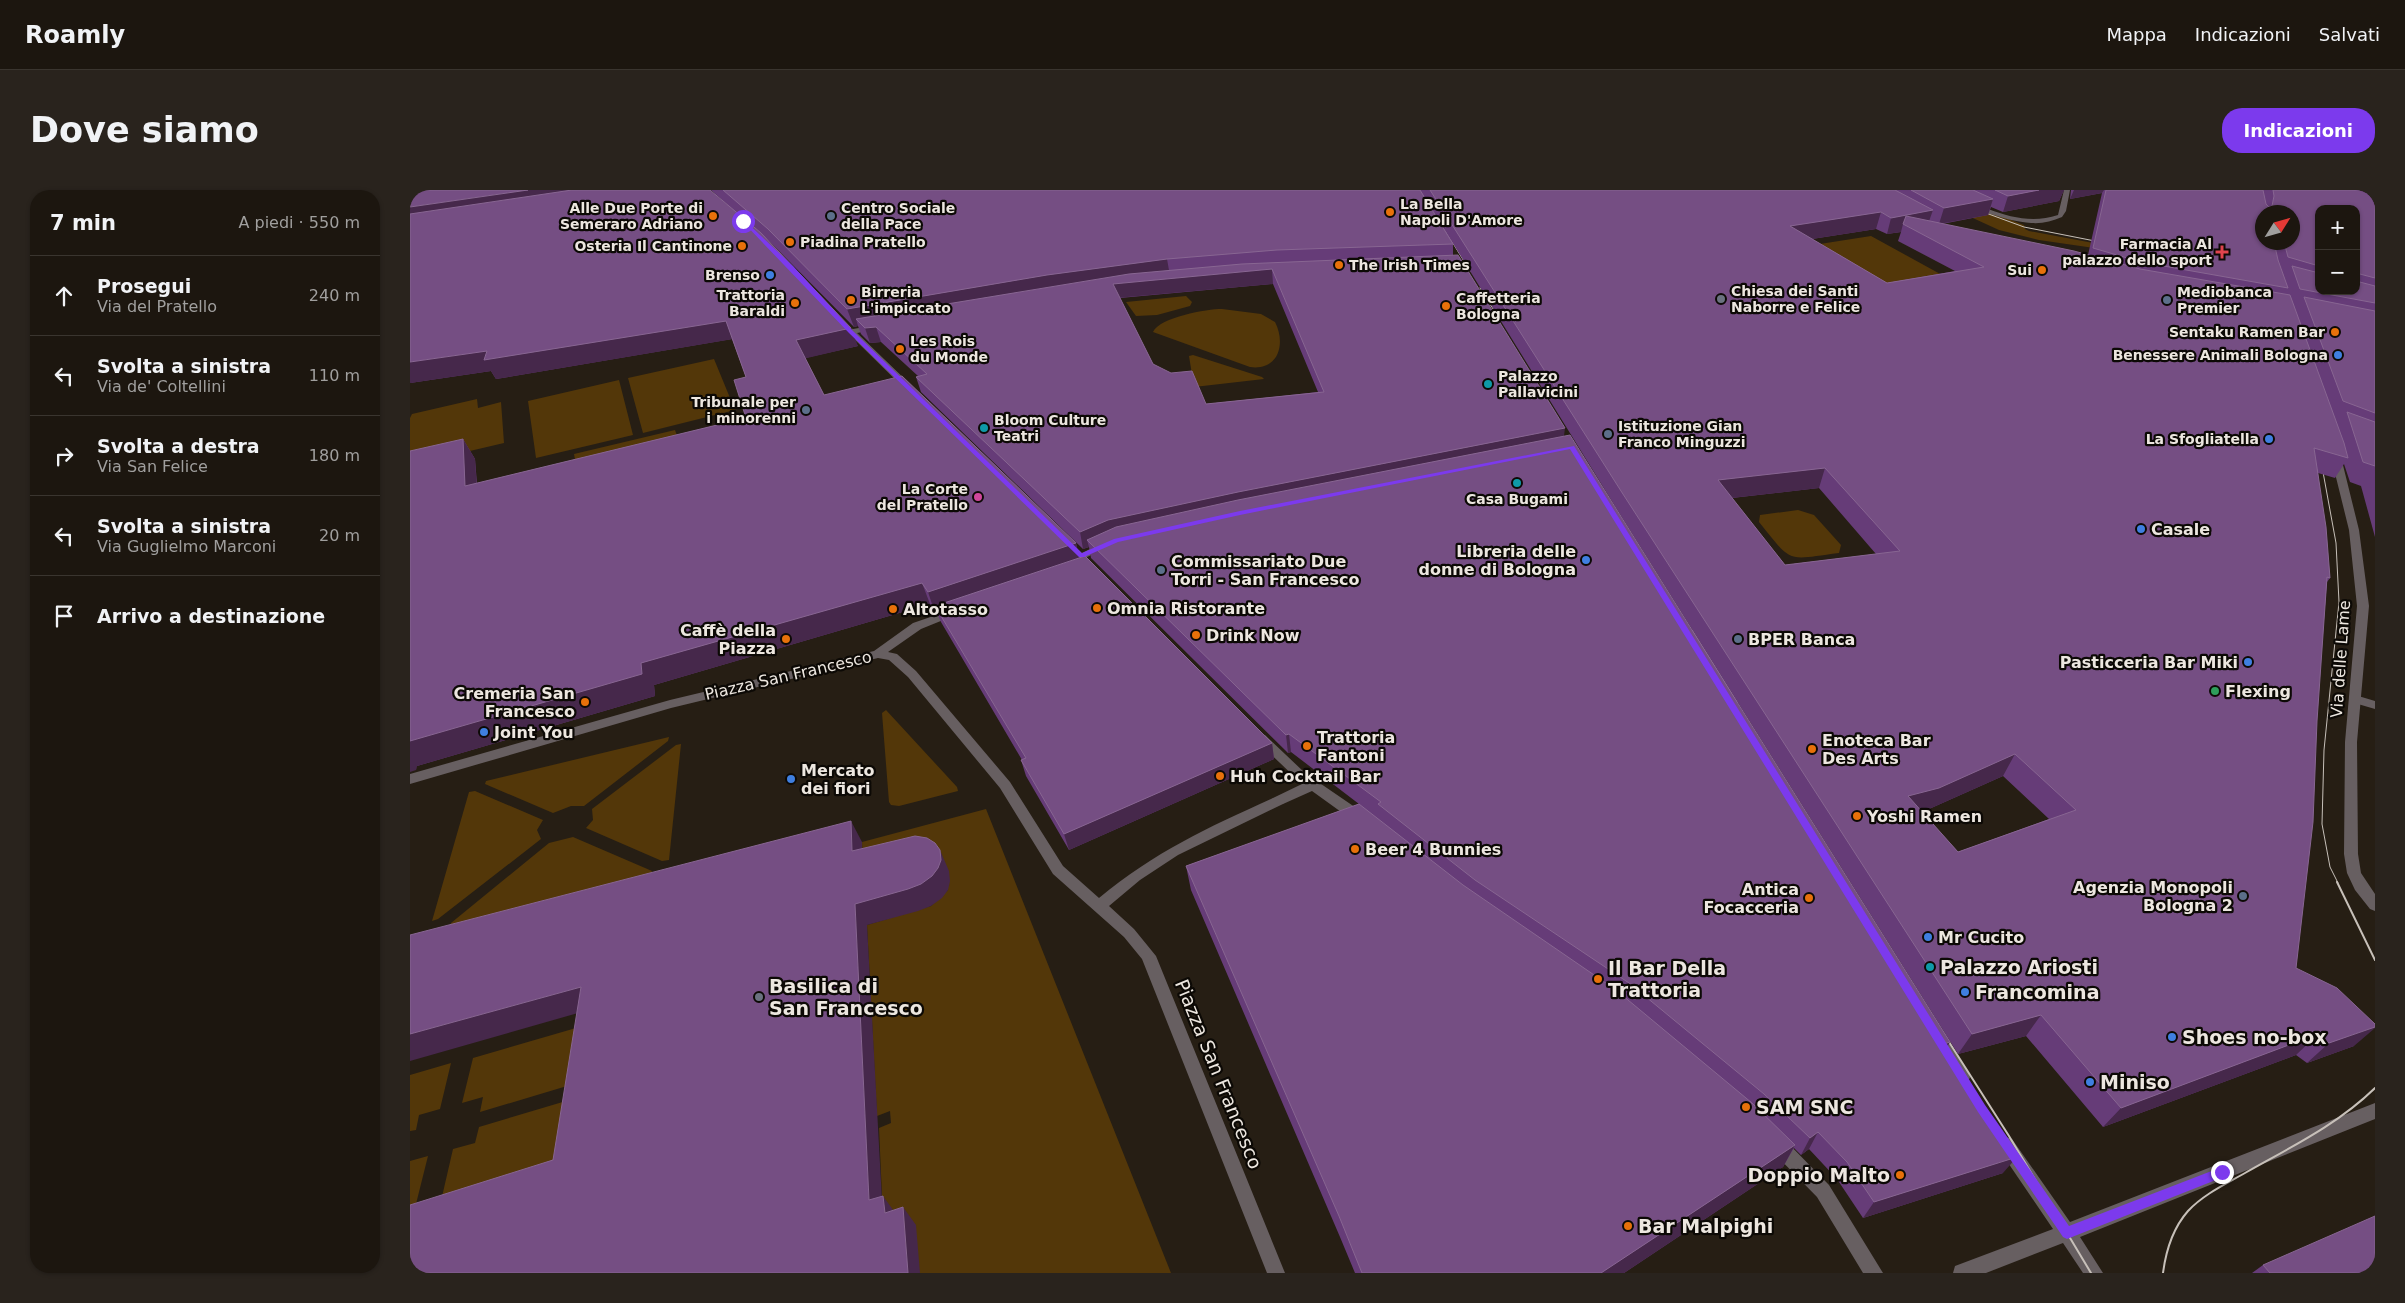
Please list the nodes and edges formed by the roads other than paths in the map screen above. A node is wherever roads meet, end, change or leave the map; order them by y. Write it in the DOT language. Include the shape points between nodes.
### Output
graph roads {
  1 [pos="1942,190"];
  2 [pos="2067,190"];
  3 [pos="840,320"];
  4 [pos="882,326"];
  5 [pos="851,332"];
  6 [pos="916,394"];
  7 [pos="2331,440"];
  8 [pos="1116,540"];
  9 [pos="1091,566"];
  10 [pos="967,608"];
  11 [pos="878,654"];
  12 [pos="2356,699"];
  13 [pos="2375,705"];
  14 [pos="1250,727"];
  15 [pos="410,779"];
  16 [pos="1312,785"];
  17 [pos="1372,828"];
  18 [pos="2375,905"];
  19 [pos="1099,906"];
  20 [pos="1929,1024"];
  21 [pos="1968,1086"];
  22 [pos="2375,1111"];
  23 [pos="1997,1132"];
  24 [pos="1768,1136"];
  25 [pos="2067,1233"];
  26 [pos="1276,1273"];
  27 [pos="1874,1273"];
  28 [pos="1962,1273"];
  29 [pos="2094,1273"];
  1 -- 2 [label="street" via="1995,213 2022,220 2060,216"];
  3 -- 5 [label="street"];
  4 -- 5 [label="street"];
  5 -- 6 [label="street"];
  7 -- 12 [label="street, Via delle Lame" via="2360,563 2363,626"];
  8 -- 9 [label="street" via="1078,552"];
  10 -- 11 [label="street" via="917,626"];
  11 -- 15 [label="street, Piazza San Francesco" via="678,702"];
  11 -- 19 [label="street, Piazza San Francesco" via="893,657 912,674 1005,786 1058,870"];
  12 -- 13 [label="street"];
  12 -- 18 [label="street, Via delle Lame" via="2351,742 2351,854 2360,886"];
  14 -- 16 [label="street"];
  16 -- 17 [label="street"];
  16 -- 19 [label="street" via="1171,853 1142,871"];
  19 -- 26 [label="street, Piazza San Francesco" via="1139,943 1155,971"];
  20 -- 21 [label="street"];
  22 -- 25 [label="street"];
  23 -- 25 [label="street"];
  24 -- 27 [label="street" via="1824,1191"];
  25 -- 28 [label="street"];
  25 -- 29 [label="street"];
}
